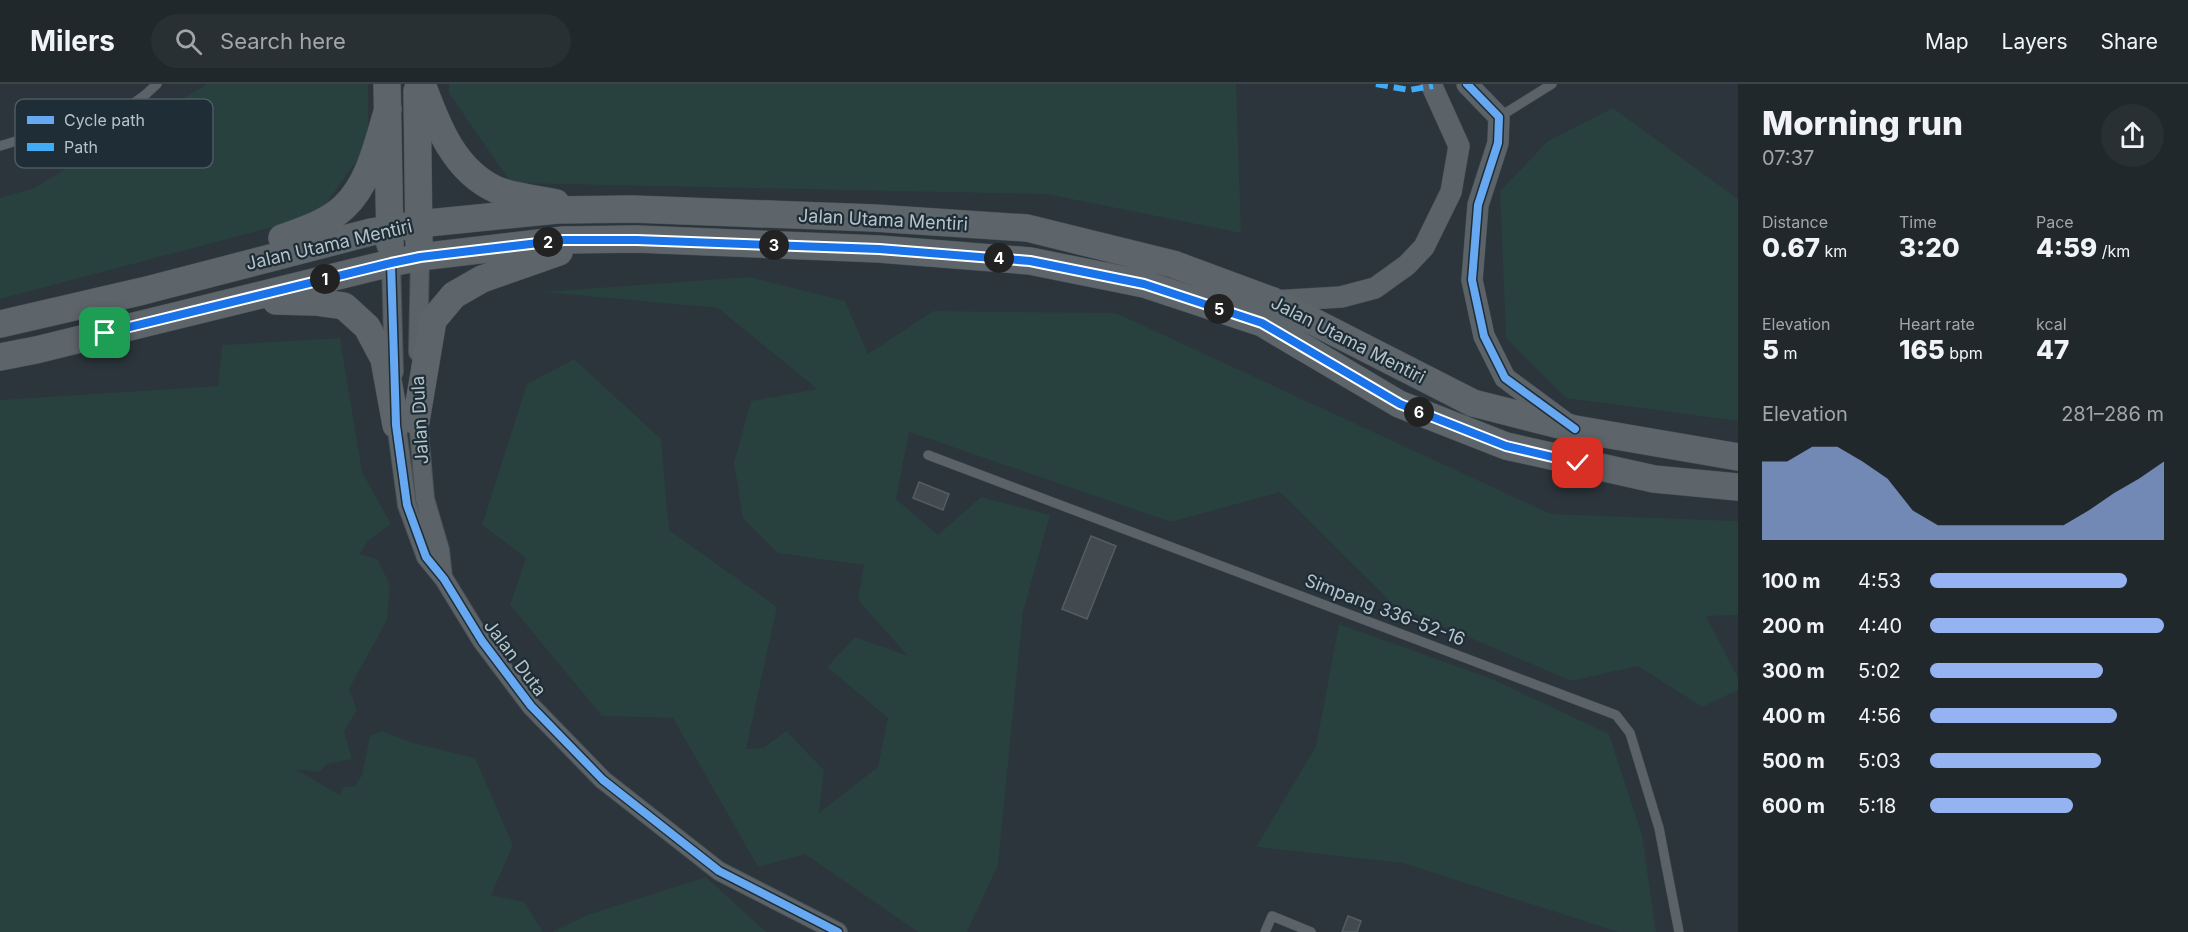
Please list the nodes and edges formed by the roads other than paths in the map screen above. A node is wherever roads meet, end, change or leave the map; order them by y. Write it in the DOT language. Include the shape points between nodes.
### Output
graph roads {
  1 [pos="157,84"];
  2 [pos="416,84"];
  3 [pos="422,84"];
  4 [pos="1431,84"];
  5 [pos="1467,84"];
  6 [pos="1552,84"];
  7 [pos="387,97"];
  8 [pos="139,99"];
  9 [pos="1498,117"];
  10 [pos="15,141"];
  11 [pos="0,146"];
  12 [pos="588,210"];
  13 [pos="418,224"];
  14 [pos="390,228"];
  15 [pos="594,240"];
  16 [pos="420,257"];
  17 [pos="391,263"];
  18 [pos="240,300"];
  19 [pos="1273,301"];
  20 [pos="38,316"];
  21 [pos="0,324"];
  22 [pos="0,357"];
  23 [pos="406,423"];
  24 [pos="1575,429"];
  25 [pos="928,455"];
  26 [pos="1738,457"];
  27 [pos="1738,487"];
  28 [pos="444,579"];
  29 [pos="838,932"];
  30 [pos="1265,932"];
  31 [pos="1311,932"];
  32 [pos="1679,932"];
  1 -- 8 [label="lane"];
  2 -- 13 [label="main road"];
  3 -- 12 [label="main road" via="449,148 472,174 498,190"];
  4 -- 19 [label="street" via="1459,146 1451,192 1424,247 1375,288 1341,297"];
  5 -- 9 [label="street"];
  6 -- 9 [label="lane"];
  7 -- 14 [label="main road"];
  7 -- 20 [label="main road" via="362,184 345,207 315,226 140,279"];
  9 -- 24 [label="street" via="1498,143 1478,205 1472,280 1484,336 1505,378"];
  10 -- 11 [label="lane"];
  12 -- 13 [label="main road, Jalan Utama Mentiri"];
  12 -- 19 [label="main road, Jalan Utama Mentiri" via="874,218 1026,228 1173,264"];
  13 -- 14 [label="main road, Jalan Utama Mentiri"];
  13 -- 16 [label="main road"];
  14 -- 17 [label="main road"];
  14 -- 20 [label="main road, Jalan Utama Mentiri"];
  15 -- 16 [label="main road, Jalan Utama Mentiri"];
  15 -- 23 [label="main road" via="483,279 454,295 433,320"];
  15 -- 27 [label="main road, Jalan Utama Mentiri" via="879,249 1030,261 1144,284 1262,323 1400,404 1506,446 1654,479"];
  16 -- 17 [label="main road, Jalan Utama Mentiri"];
  16 -- 23 [label="street, Jalan Dula"];
  17 -- 18 [label="main road, Jalan Utama Mentiri"];
  17 -- 23 [label="street"];
  18 -- 22 [label="main road, Jalan Utama Mentiri"];
  18 -- 23 [label="main road" via="344,306 367,327 384,359"];
  19 -- 24 [label="main road, Jalan Utama Mentiri" via="1473,403"];
  20 -- 21 [label="main road, Jalan Utama Mentiri"];
  23 -- 28 [label="street, Jalan Dula"];
  24 -- 26 [label="main road, Jalan Utama Mentiri"];
  25 -- 32 [label="lane, Simpang 336-52-16" via="1616,715 1630,733 1659,828"];
  28 -- 29 [label="street, Jalan Duta" via="482,641 531,706 603,780 719,871"];
  30 -- 31 [label="lane" via="1272,916"];
}
